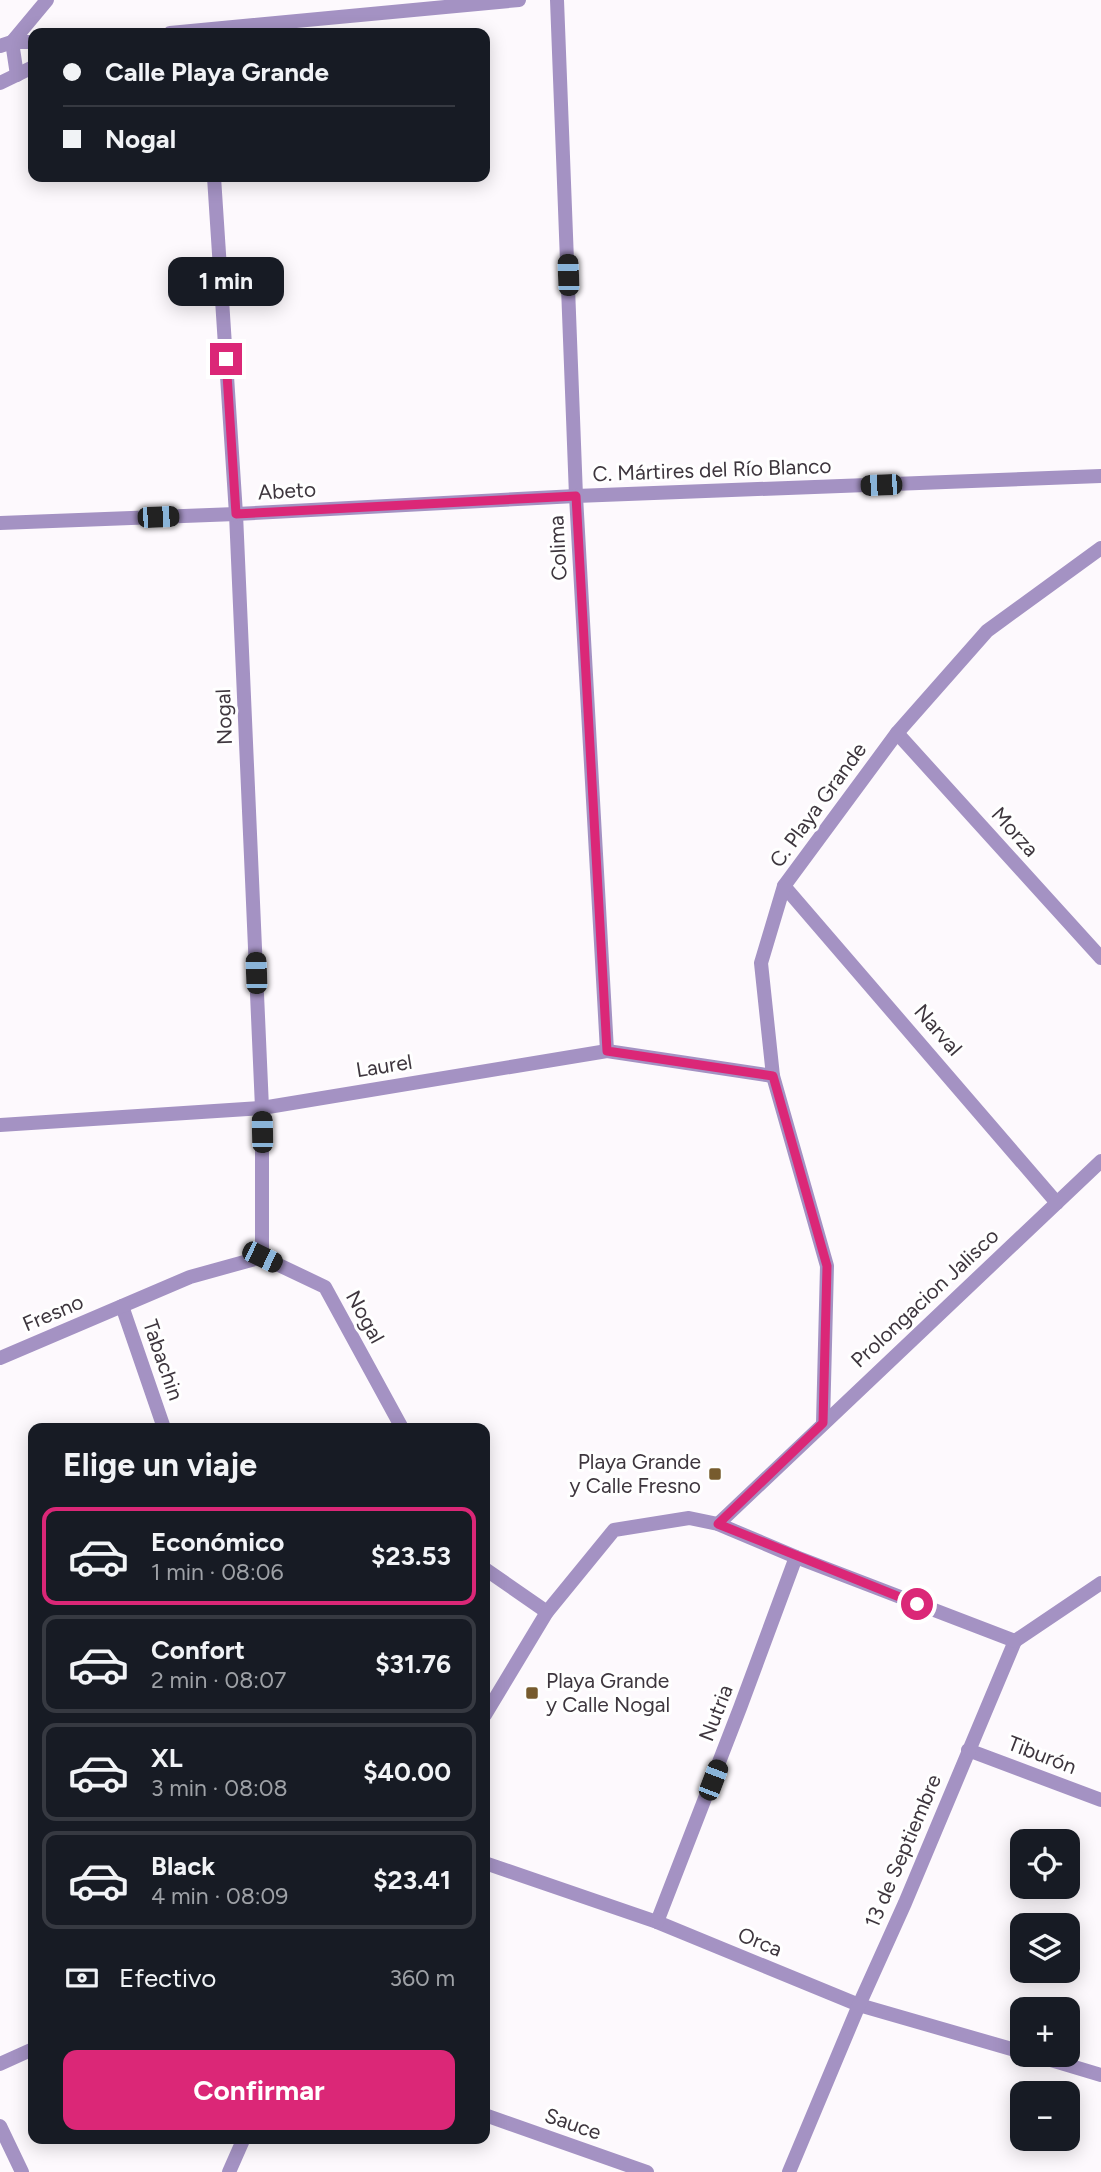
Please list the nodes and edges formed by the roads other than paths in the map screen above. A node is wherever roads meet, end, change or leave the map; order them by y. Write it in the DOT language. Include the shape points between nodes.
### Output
graph roads {
  1 [pos="47,0"];
  2 [pos="519,0"];
  3 [pos="557,0"];
  4 [pos="235,28"];
  5 [pos="28,42"];
  6 [pos="6,44"];
  7 [pos="28,70"];
  8 [pos="17,75"];
  9 [pos="0,83"];
  10 [pos="214,182"];
  11 [pos="1101,477"];
  12 [pos="576,496"];
  13 [pos="236,514"];
  14 [pos="0,523"];
  15 [pos="1101,548"];
  16 [pos="897,733"];
  17 [pos="784,886"];
  18 [pos="1101,958"];
  19 [pos="607,1051"];
  20 [pos="773,1076"];
  21 [pos="262,1108"];
  22 [pos="0,1125"];
  23 [pos="1101,1161"];
  24 [pos="1057,1203"];
  25 [pos="262,1257"];
  26 [pos="122,1306"];
  27 [pos="0,1358"];
  28 [pos="162,1423"];
  29 [pos="399,1423"];
  30 [pos="823,1423"];
  31 [pos="718,1524"];
  32 [pos="796,1557"];
  33 [pos="490,1572"];
  34 [pos="1101,1583"];
  35 [pos="547,1612"];
  36 [pos="1015,1641"];
  37 [pos="490,1707"];
  38 [pos="968,1750"];
  39 [pos="1101,1800"];
  40 [pos="490,1865"];
  41 [pos="657,1922"];
  42 [pos="859,2005"];
  43 [pos="1010,2049"];
  44 [pos="28,2051"];
  45 [pos="0,2064"];
  46 [pos="1074,2067"];
  47 [pos="1101,2075"];
  48 [pos="490,2117"];
  49 [pos="0,2126"];
  50 [pos="241,2144"];
  51 [pos="22,2172"];
  52 [pos="229,2172"];
  53 [pos="647,2172"];
  54 [pos="789,2172"];
  1 -- 6 [label="street"];
  2 -- 4 [label="street"];
  3 -- 12 [label="street, Colima"];
  5 -- 6 [label="street"];
  6 -- 8 [label="street"];
  7 -- 8 [label="street"];
  8 -- 9 [label="street"];
  10 -- 13 [label="street, Nogal"];
  11 -- 12 [label="street, C. Mártires del Río Blanco"];
  12 -- 13 [label="street, Abeto"];
  12 -- 19 [label="street, Colima"];
  13 -- 14 [label="street, Abeto"];
  13 -- 21 [label="street, Nogal"];
  15 -- 16 [label="street, C. Playa Grande" via="987,631"];
  16 -- 17 [label="street, C. Playa Grande"];
  16 -- 18 [label="street, Morza"];
  17 -- 20 [label="street, C. Playa Grande" via="761,963"];
  17 -- 24 [label="street, Narval"];
  19 -- 20 [label="street, Laurel"];
  19 -- 21 [label="street, Laurel"];
  20 -- 30 [label="street, C. Playa Grande" via="827,1266"];
  21 -- 22 [label="street, Laurel"];
  21 -- 25 [label="street, Nogal"];
  23 -- 24 [label="street, Prolongacion Jalisco"];
  24 -- 30 [label="street, Prolongacion Jalisco"];
  25 -- 26 [label="street" via="190,1277"];
  25 -- 29 [label="street, Nogal" via="325,1287"];
  26 -- 27 [label="street, Fresno"];
  26 -- 28 [label="street, Tabachin"];
  30 -- 31 [label="street, Prolongacion Jalisco"];
  31 -- 32 [label="street"];
  31 -- 35 [label="street" via="689,1518 614,1530"];
  32 -- 36 [label="street"];
  32 -- 41 [label="street, Nutria"];
  33 -- 35 [label="street"];
  34 -- 36 [label="street"];
  35 -- 37 [label="street"];
  36 -- 38 [label="street, 13 de Septiembre"];
  38 -- 39 [label="street, Tiburón"];
  38 -- 42 [label="street, 13 de Septiembre"];
  40 -- 41 [label="street, Orca"];
  41 -- 42 [label="street, Orca"];
  42 -- 43 [label="street, Orca"];
  42 -- 54 [label="street, 13 de Septiembre"];
  44 -- 45 [label="street"];
  46 -- 47 [label="street"];
  48 -- 53 [label="street, Sauce"];
  49 -- 51 [label="street"];
  50 -- 52 [label="street"];
}
